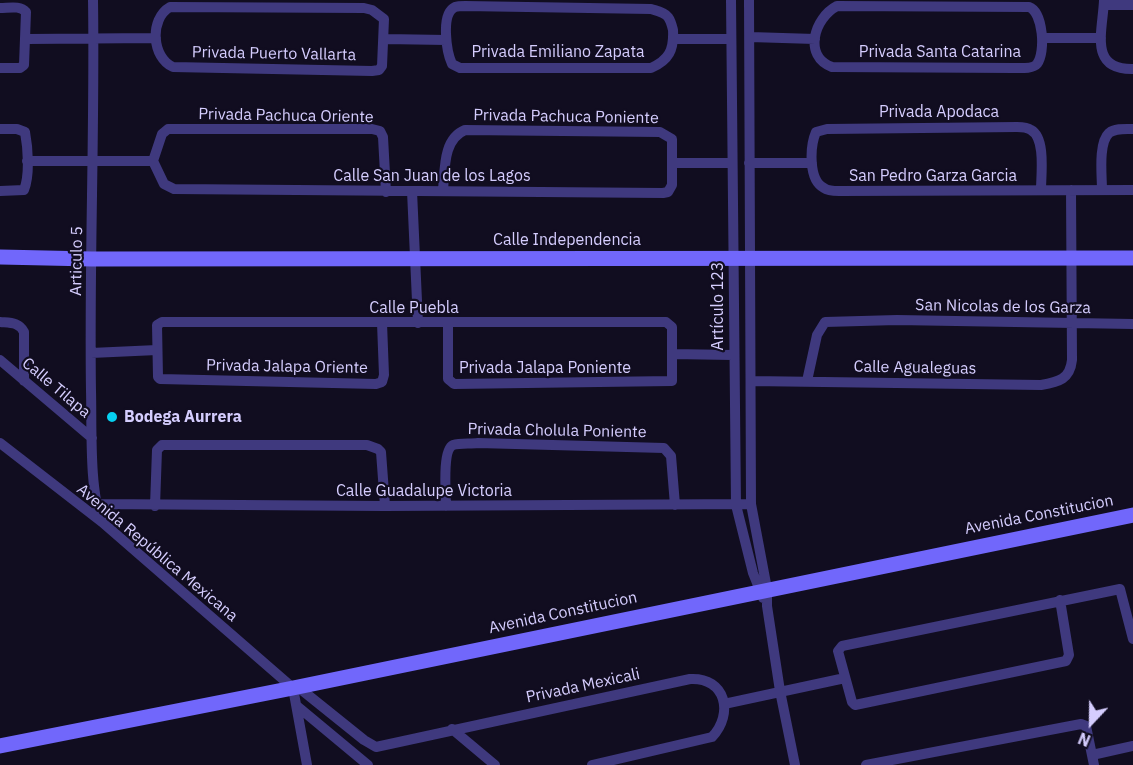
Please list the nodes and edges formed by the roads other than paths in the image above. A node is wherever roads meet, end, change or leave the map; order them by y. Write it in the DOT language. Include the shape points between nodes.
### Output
graph roads {
  1 [pos="93,0"];
  2 [pos="731,0"];
  3 [pos="749,0"];
  4 [pos="1104,2"];
  5 [pos="1133,5"];
  6 [pos="0,8"];
  7 [pos="93,38"];
  8 [pos="156,38"];
  9 [pos="750,38"];
  10 [pos="1041,38"];
  11 [pos="1101,38"];
  12 [pos="27,39"];
  13 [pos="385,39"];
  14 [pos="673,39"];
  15 [pos="730,39"];
  16 [pos="815,39"];
  17 [pos="446,40"];
  18 [pos="0,68"];
  19 [pos="1133,69"];
  20 [pos="0,129"];
  21 [pos="1133,129"];
  22 [pos="94,160"];
  23 [pos="27,161"];
  24 [pos="153,161"];
  25 [pos="749,163"];
  26 [pos="812,163"];
  27 [pos="673,164"];
  28 [pos="732,164"];
  29 [pos="443,190"];
  30 [pos="1041,190"];
  31 [pos="1071,190"];
  32 [pos="1102,190"];
  33 [pos="1133,190"];
  34 [pos="0,191"];
  35 [pos="386,192"];
  36 [pos="412,192"];
  37 [pos="0,257"];
  38 [pos="415,258"];
  39 [pos="733,258"];
  40 [pos="749,258"];
  41 [pos="1072,258"];
  42 [pos="1133,258"];
  43 [pos="92,259"];
  44 [pos="0,322"];
  45 [pos="382,323"];
  46 [pos="418,323"];
  47 [pos="448,323"];
  48 [pos="1072,323"];
  49 [pos="1133,324"];
  50 [pos="157,350"];
  51 [pos="91,353"];
  52 [pos="672,354"];
  53 [pos="733,354"];
  54 [pos="0,360"];
  55 [pos="24,381"];
  56 [pos="750,381"];
  57 [pos="807,381"];
  58 [pos="92,438"];
  59 [pos="0,443"];
  60 [pos="96,504"];
  61 [pos="751,504"];
  62 [pos="675,505"];
  63 [pos="736,505"];
  64 [pos="155,506"];
  65 [pos="385,506"];
  66 [pos="446,506"];
  67 [pos="1133,515"];
  68 [pos="102,522"];
  69 [pos="763,590"];
  70 [pos="1060,600"];
  71 [pos="1133,639"];
  72 [pos="845,678"];
  73 [pos="296,687"];
  74 [pos="780,691"];
  75 [pos="723,704"];
  76 [pos="297,706"];
  77 [pos="452,729"];
  78 [pos="0,746"];
  79 [pos="1133,746"];
  80 [pos="1093,760"];
  81 [pos="307,765"];
  82 [pos="368,765"];
  83 [pos="495,765"];
  84 [pos="592,765"];
  85 [pos="795,765"];
  86 [pos="866,765"];
  1 -- 7 [label="street, Articulo 5"];
  2 -- 15 [label="street, Artículo 123"];
  3 -- 9 [label="street, Artículo 123"];
  4 -- 5 [label="street"];
  4 -- 11 [label="street"];
  6 -- 12 [label="street" via="25,10"];
  7 -- 8 [label="street"];
  7 -- 12 [label="street"];
  7 -- 22 [label="street, Articulo 5"];
  8 -- 13 [label="street, Privada Puerto Vallarta" via="158,22 166,9 216,7 364,8 384,19"];
  8 -- 13 [label="street, Privada Puerto Vallarta" via="163,60 173,68 372,71 382,66"];
  9 -- 16 [label="street"];
  9 -- 25 [label="street, Artículo 123"];
  10 -- 11 [label="street"];
  10 -- 16 [label="street, Privada Santa Catarina" via="1037,63 1033,67 1014,68 832,67 819,59"];
  10 -- 16 [label="street, Privada Santa Catarina" via="1038,14 1029,7 837,6 820,20"];
  11 -- 19 [label="street" via="1107,63"];
  12 -- 18 [label="street" via="26,62 22,67"];
  13 -- 17 [label="street"];
  14 -- 15 [label="street"];
  14 -- 17 [label="street, Privada Emiliano Zapata" via="669,56 651,68 603,69 460,68 452,64"];
  14 -- 17 [label="street" via="669,17 651,9 465,6 450,12"];
  15 -- 28 [label="street, Artículo 123"];
  20 -- 23 [label="street" via="25,132"];
  21 -- 32 [label="street" via="1108,133 1101,165"];
  22 -- 23 [label="street"];
  22 -- 24 [label="street"];
  22 -- 43 [label="street, Articulo 5"];
  23 -- 34 [label="street" via="24,190"];
  24 -- 35 [label="street, Calle San Juan de los Lagos" via="166,186 174,189"];
  24 -- 35 [label="street, Privada Pachuca Oriente" via="162,134 168,129 372,129 383,136"];
  25 -- 26 [label="street"];
  25 -- 40 [label="street, Artículo 123"];
  26 -- 30 [label="street, San Pedro Garza Garcia" via="823,188 839,191"];
  26 -- 30 [label="street, Privada Apodaca" via="814,138 821,130 1017,127 1033,130 1038,137"];
  27 -- 28 [label="street"];
  27 -- 29 [label="street, Calle San Juan de los Lagos" via="671,189 663,193"];
  27 -- 29 [label="street, Privada Pachuca Poniente" via="672,139 660,132 465,130 453,137 450,145"];
  28 -- 39 [label="street, Artículo 123"];
  29 -- 36 [label="street, Calle San Juan de los Lagos"];
  30 -- 31 [label="street, San Pedro Garza Garcia"];
  31 -- 32 [label="street, San Pedro Garza Garcia"];
  31 -- 41 [label="street"];
  32 -- 33 [label="street, San Pedro Garza Garcia"];
  35 -- 36 [label="street, Calle San Juan de los Lagos"];
  36 -- 38 [label="street"];
  37 -- 43 [label="street, Calle Independencia"];
  38 -- 39 [label="street, Calle Independencia"];
  38 -- 43 [label="street, Calle Independencia"];
  38 -- 46 [label="street"];
  39 -- 40 [label="street, Calle Independencia"];
  39 -- 53 [label="street, Artículo 123"];
  40 -- 41 [label="street, Calle Independencia"];
  40 -- 56 [label="street, Artículo 123"];
  41 -- 42 [label="street, Calle Independencia"];
  41 -- 48 [label="street"];
  43 -- 51 [label="street, Articulo 5"];
  44 -- 55 [label="street" via="16,324 24,332"];
  45 -- 46 [label="street, Calle Puebla"];
  45 -- 50 [label="street, Calle Puebla" via="158,323"];
  45 -- 50 [label="street, Privada Jalapa Oriente" via="384,375 382,382 376,384 160,379"];
  46 -- 47 [label="street, Calle Puebla"];
  47 -- 52 [label="street, Calle Puebla" via="666,322 672,327"];
  47 -- 52 [label="street, Privada Jalapa Poniente" via="448,379 454,384 670,383"];
  48 -- 49 [label="street, San Nicolas de los Garza"];
  48 -- 57 [label="street, San Nicolas de los Garza" via="825,322 817,335"];
  48 -- 57 [label="street, Calle Agualeguas" via="1071,368 1061,381 1041,385"];
  50 -- 51 [label="street"];
  51 -- 58 [label="street, Articulo 5"];
  52 -- 53 [label="street"];
  53 -- 63 [label="street, Artículo 123"];
  54 -- 55 [label="street, Calle Tilapa"];
  55 -- 58 [label="street, Calle Tilapa"];
  56 -- 57 [label="street, Calle Agualeguas"];
  56 -- 61 [label="street, Artículo 123"];
  58 -- 60 [label="street, Articulo 5"];
  59 -- 68 [label="street, Avenida República Mexicana"];
  60 -- 64 [label="street, Calle Guadalupe Victoria"];
  60 -- 68 [label="street, Articulo 5"];
  61 -- 63 [label="street, Calle Guadalupe Victoria"];
  61 -- 69 [label="street, Artículo 123"];
  62 -- 63 [label="street, Calle Guadalupe Victoria"];
  62 -- 66 [label="street, Calle Guadalupe Victoria"];
  62 -- 66 [label="street, Privada Cholula Poniente" via="671,456 664,448 477,443 449,449"];
  63 -- 69 [label="street, Artículo 123"];
  64 -- 65 [label="street, Calle Guadalupe Victoria"];
  64 -- 65 [label="street" via="157,450 162,445 367,445 381,452"];
  65 -- 66 [label="street, Calle Guadalupe Victoria"];
  67 -- 69 [label="street, Avenida Constitucion"];
  68 -- 73 [label="street, Avenida República Mexicana"];
  69 -- 73 [label="street, Avenida Constitucion"];
  69 -- 74 [label="street, Artículo 123"];
  70 -- 71 [label="street" via="1120,589"];
  70 -- 72 [label="street" via="842,646 838,651"];
  70 -- 72 [label="street" via="1069,655 1066,661 855,705"];
  72 -- 74 [label="street"];
  73 -- 76 [label="street"];
  73 -- 77 [label="street, Privada Mexicali" via="376,747"];
  73 -- 78 [label="street, Avenida Constitucion"];
  74 -- 75 [label="street"];
  74 -- 85 [label="street, Artículo 123"];
  75 -- 77 [label="street, Privada Mexicali" via="715,684 700,678"];
  75 -- 84 [label="street" via="720,728 706,740"];
  76 -- 81 [label="street"];
  76 -- 82 [label="street"];
  77 -- 83 [label="street"];
  79 -- 80 [label="street"];
  80 -- 86 [label="street" via="1086,726 1078,724"];
}
